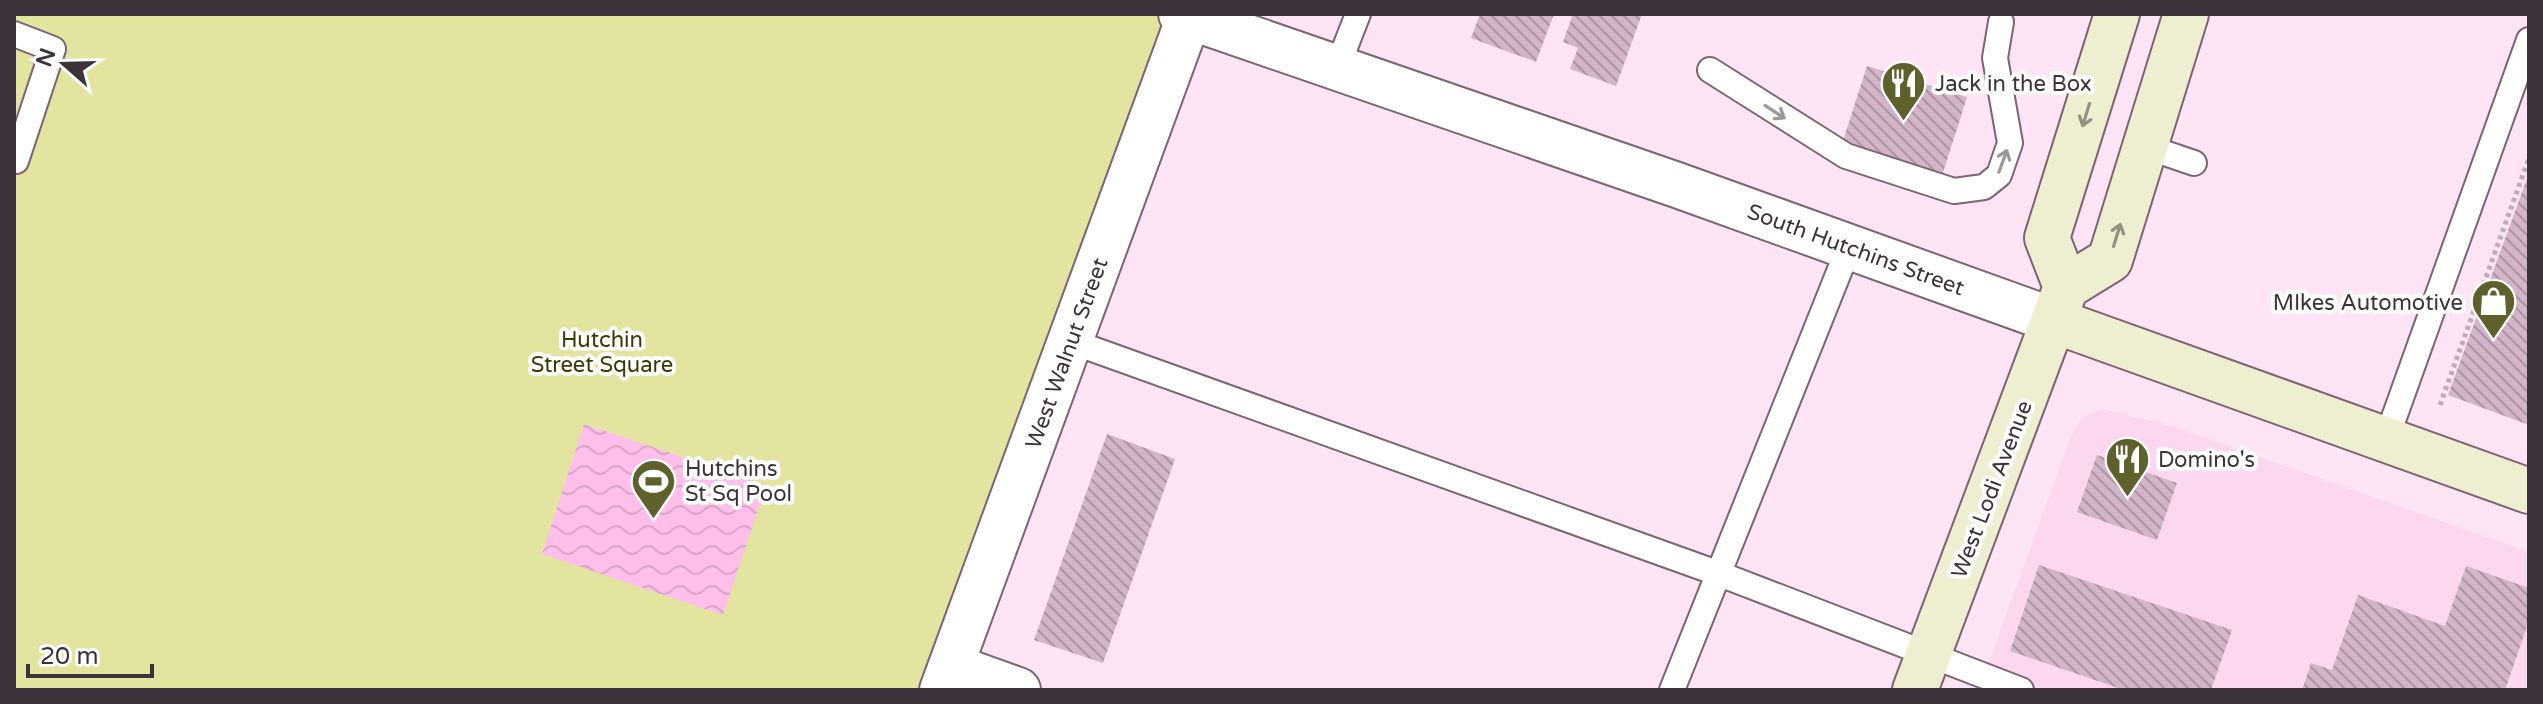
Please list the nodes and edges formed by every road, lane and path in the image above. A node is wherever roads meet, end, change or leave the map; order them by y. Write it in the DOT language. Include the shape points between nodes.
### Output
graph roads {
  1 [pos="1358,14"];
  2 [pos="2117,14"];
  3 [pos="2186,14"];
  4 [pos="1185,15"];
  5 [pos="2001,22"];
  6 [pos="14,34"];
  7 [pos="2529,40"];
  8 [pos="1337,68"];
  9 [pos="1710,70"];
  10 [pos="2144,146"];
  11 [pos="2529,158"];
  12 [pos="16,161"];
  13 [pos="2194,163"];
  14 [pos="1849,247"];
  15 [pos="2061,304"];
  16 [pos="1070,341"];
  17 [pos="2440,405"];
  18 [pos="2386,440"];
  19 [pos="2529,491"];
  20 [pos="1717,573"];
  21 [pos="1921,673"];
  22 [pos="947,678"];
  23 [pos="1018,690"];
  24 [pos="1672,690"];
  25 [pos="2021,690"];
  1 -- 8 [label="lane"];
  2 -- 15 [label="main road, one-way" via="2047,238"];
  3 -- 10 [label="main road"];
  4 -- 8 [label="street, South Hutchins Street"];
  4 -- 16 [label="street, West Walnut Street"];
  9 -- 5 [label="lane, one-way" via="1846,156 1954,191 1984,187 1999,175 2010,143 1995,58"];
  6 -- 12 [label="lane" via="53,49"];
  7 -- 18 [label="lane"];
  8 -- 14 [label="street, South Hutchins Street"];
  10 -- 13 [label="lane"];
  15 -- 10 [label="main road, one-way" via="2110,260"];
  11 -- 17 [label="path"];
  14 -- 15 [label="street, South Hutchins Street"];
  14 -- 20 [label="lane"];
  15 -- 18 [label="main road, South Hutchins Street"];
  15 -- 21 [label="main road, West Lodi Avenue"];
  16 -- 20 [label="lane"];
  16 -- 22 [label="street, West Walnut Street"];
  18 -- 19 [label="main road, South Hutchins Street"];
  20 -- 21 [label="lane"];
  20 -- 24 [label="lane"];
  21 -- 25 [label="lane"];
  22 -- 23 [label="street"];
}
